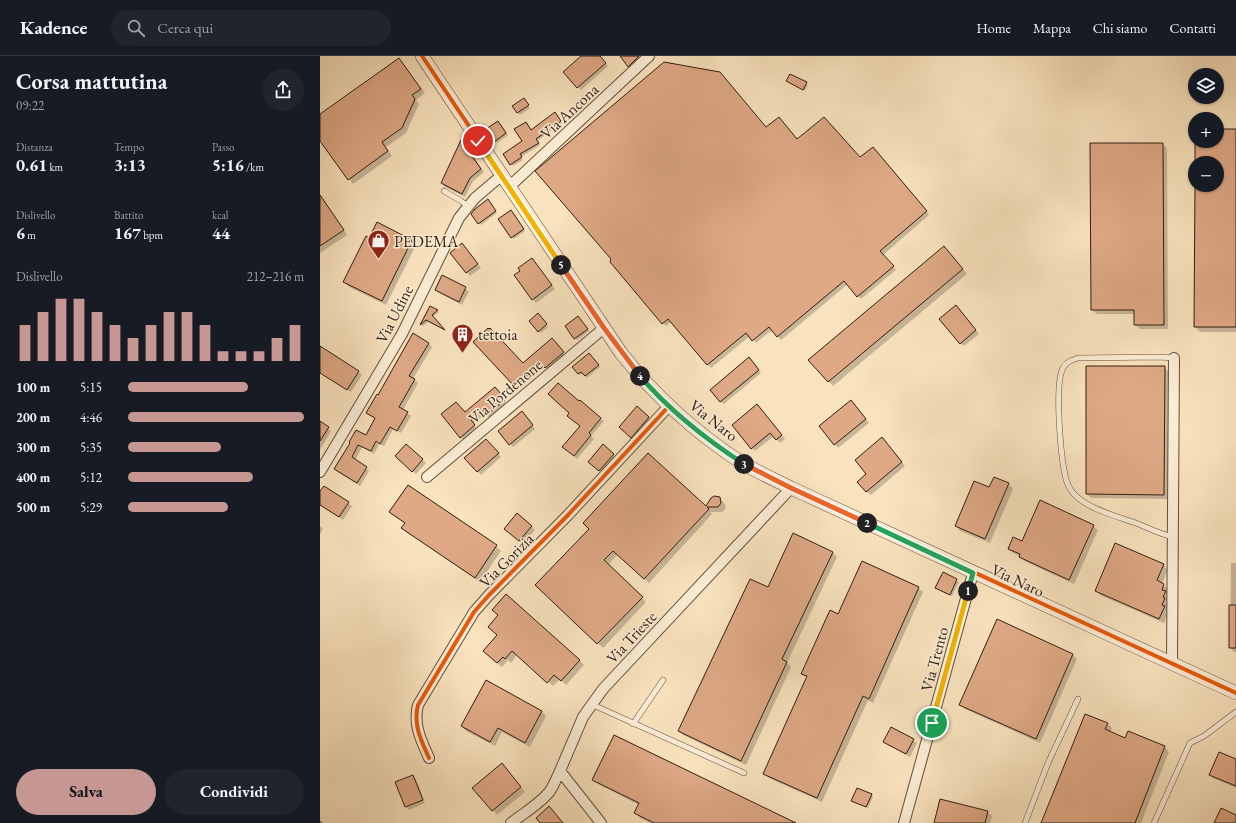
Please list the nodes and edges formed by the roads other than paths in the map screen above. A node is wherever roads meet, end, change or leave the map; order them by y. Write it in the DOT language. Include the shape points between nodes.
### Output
graph roads {
  1 [pos="422,56"];
  2 [pos="650,56"];
  3 [pos="501,176"];
  4 [pos="509,187"];
  5 [pos="444,191"];
  6 [pos="468,206"];
  7 [pos="604,328"];
  8 [pos="1174,358"];
  9 [pos="669,406"];
  10 [pos="320,472"];
  11 [pos="427,477"];
  12 [pos="791,488"];
  13 [pos="1173,537"];
  14 [pos="973,573"];
  15 [pos="1172,664"];
  16 [pos="663,680"];
  17 [pos="1236,693"];
  18 [pos="1078,698"];
  19 [pos="591,704"];
  20 [pos="1236,712"];
  21 [pos="633,724"];
  22 [pos="429,758"];
  23 [pos="560,771"];
  24 [pos="744,773"];
  25 [pos="511,823"];
  26 [pos="601,823"];
  27 [pos="904,823"];
  28 [pos="1025,823"];
  29 [pos="1154,823"];
  1 -- 3 [label="street, Via Naro"];
  2 -- 4 [label="street, Via Ancona"];
  3 -- 4 [label="street, Via Naro"];
  3 -- 6 [label="street, Via Udine"];
  4 -- 7 [label="street, Via Naro"];
  5 -- 6 [label="lane"];
  6 -- 10 [label="street, Via Udine" via="455,225 402,334"];
  7 -- 9 [label="street, Via Naro" via="635,371"];
  7 -- 11 [label="street, Via Pordenone"];
  8 -- 13 [label="street"];
  8 -- 13 [label="lane" via="1078,358 1070,361 1060,373 1059,396 1064,470 1066,482 1072,492 1095,508"];
  9 -- 12 [label="street, Via Naro" via="731,455"];
  9 -- 22 [label="street, Via Gorizia" via="568,515 484,600 468,621 416,712 417,727"];
  12 -- 14 [label="street, Via Naro"];
  12 -- 19 [label="street, Via Trieste" via="602,689"];
  13 -- 15 [label="street"];
  14 -- 15 [label="street, Via Naro"];
  14 -- 27 [label="street, Via Trento"];
  15 -- 17 [label="street, Via Naro"];
  16 -- 21 [label="lane"];
  18 -- 28 [label="lane" via="1048,762"];
  19 -- 21 [label="lane"];
  19 -- 23 [label="street, Via Trieste"];
  20 -- 29 [label="lane" via="1204,736 1190,743"];
  21 -- 24 [label="lane"];
  23 -- 25 [label="street, Via Trieste" via="551,790"];
  23 -- 26 [label="street"];
}
